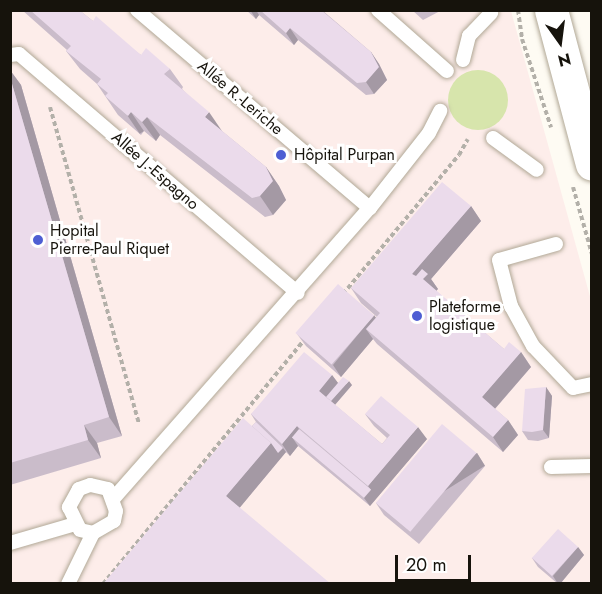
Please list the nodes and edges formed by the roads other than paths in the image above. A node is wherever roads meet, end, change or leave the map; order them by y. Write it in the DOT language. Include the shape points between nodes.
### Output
graph roads {
  1 [pos="137,10"];
  2 [pos="378,10"];
  3 [pos="551,10"];
  4 [pos="491,13"];
  5 [pos="10,55"];
  6 [pos="463,60"];
  7 [pos="447,71"];
  8 [pos="440,111"];
  9 [pos="493,138"];
  10 [pos="591,164"];
  11 [pos="537,170"];
  12 [pos="370,208"];
  13 [pos="556,243"];
  14 [pos="298,293"];
  15 [pos="591,384"];
  16 [pos="591,466"];
  17 [pos="551,467"];
  18 [pos="113,499"];
  19 [pos="75,524"];
  20 [pos="93,532"];
  21 [pos="10,543"];
  22 [pos="68,584"];
  1 -- 12 [label="lane, Allée R.-Leriche"];
  2 -- 7 [label="lane"];
  3 -- 10 [label="main road"];
  4 -- 6 [label="lane" via="469,36"];
  5 -- 14 [label="lane, Allée J.-Espagno" via="19,54"];
  8 -- 12 [label="lane" via="429,133"];
  9 -- 11 [label="lane"];
  12 -- 14 [label="lane"];
  13 -- 15 [label="lane" via="499,260 511,306 533,346 573,388"];
  14 -- 18 [label="lane"];
  16 -- 17 [label="lane"];
  18 -- 19 [label="lane" via="108,489 99,485 79,489 69,507"];
  18 -- 20 [label="lane" via="114,521"];
  19 -- 20 [label="lane" via="80,530"];
  19 -- 21 [label="lane"];
  20 -- 22 [label="lane"];
}
